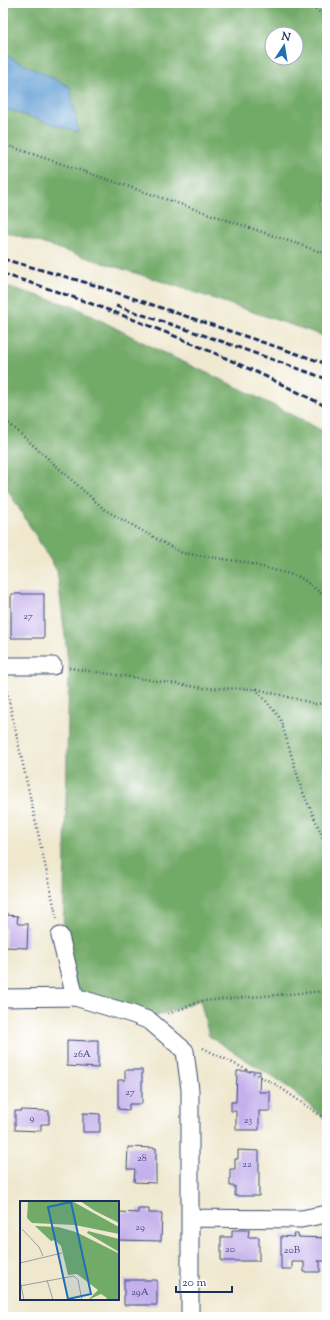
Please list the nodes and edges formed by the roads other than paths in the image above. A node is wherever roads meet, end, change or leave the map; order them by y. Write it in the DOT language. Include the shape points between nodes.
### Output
graph roads {
  1 [pos="53,666"];
  2 [pos="4,673"];
  3 [pos="60,936"];
  4 [pos="75,997"];
  5 [pos="3,998"];
  6 [pos="327,1214"];
  7 [pos="190,1218"];
  8 [pos="190,1317"];
  1 -- 2 [label="street"];
  3 -- 4 [label="street"];
  4 -- 5 [label="street"];
  4 -- 7 [label="street" via="150,1021 186,1051 190,1090"];
  6 -- 7 [label="street" via="301,1219"];
  7 -- 8 [label="street"];
}
